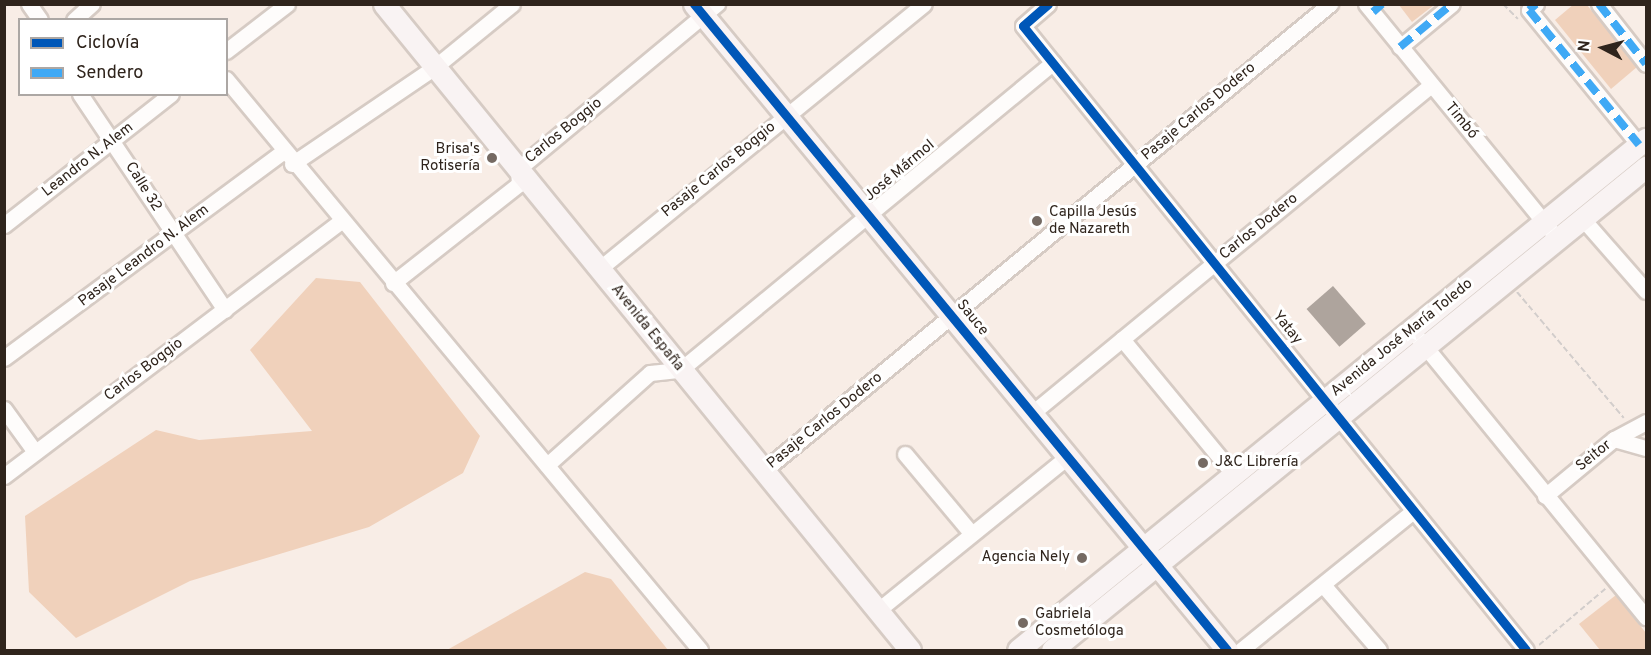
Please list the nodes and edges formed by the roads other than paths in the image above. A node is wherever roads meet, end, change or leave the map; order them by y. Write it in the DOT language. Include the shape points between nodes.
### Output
graph roads {
  1 [pos="29,4"];
  2 [pos="92,4"];
  3 [pos="287,4"];
  4 [pos="384,4"];
  5 [pos="512,4"];
  6 [pos="924,4"];
  7 [pos="1048,4"];
  8 [pos="1330,4"];
  9 [pos="1452,4"];
  10 [pos="1536,4"];
  11 [pos="1599,4"];
  12 [pos="1373,7"];
  13 [pos="705,8"];
  14 [pos="39,18"];
  15 [pos="76,18"];
  16 [pos="1401,47"];
  17 [pos="228,49"];
  18 [pos="1053,63"];
  19 [pos="1647,64"];
  20 [pos="436,66"];
  21 [pos="228,82"];
  22 [pos="1431,85"];
  23 [pos="81,96"];
  24 [pos="169,96"];
  25 [pos="786,115"];
  26 [pos="113,141"];
  27 [pos="1643,142"];
  28 [pos="287,158"];
  29 [pos="1136,164"];
  30 [pos="1647,166"];
  31 [pos="518,169"];
  32 [pos="869,217"];
  33 [pos="1582,218"];
  34 [pos="341,221"];
  35 [pos="4,225"];
  36 [pos="1550,231"];
  37 [pos="173,235"];
  38 [pos="1215,263"];
  39 [pos="599,268"];
  40 [pos="393,283"];
  41 [pos="1647,291"];
  42 [pos="225,310"];
  43 [pos="953,319"];
  44 [pos="1412,330"];
  45 [pos="1122,339"];
  46 [pos="1425,347"];
  47 [pos="4,358"];
  48 [pos="680,370"];
  49 [pos="4,409"];
  50 [pos="1332,409"];
  51 [pos="1031,414"];
  52 [pos="1640,425"];
  53 [pos="1614,439"];
  54 [pos="1647,448"];
  55 [pos="35,452"];
  56 [pos="905,454"];
  57 [pos="1066,458"];
  58 [pos="547,465"];
  59 [pos="763,471"];
  60 [pos="1234,475"];
  61 [pos="4,476"];
  62 [pos="1545,496"];
  63 [pos="1413,511"];
  64 [pos="971,533"];
  65 [pos="1150,557"];
  66 [pos="1324,586"];
  67 [pos="877,611"];
  68 [pos="1647,617"];
  69 [pos="700,651"];
  70 [pos="910,651"];
  71 [pos="1018,651"];
  72 [pos="1052,651"];
  73 [pos="1227,651"];
  74 [pos="1241,651"];
  75 [pos="1378,651"];
  76 [pos="1526,651"];
  1 -- 14 [label="street"];
  2 -- 15 [label="street"];
  3 -- 17 [label="street"];
  4 -- 20 [label="main road, Avenida España"];
  5 -- 20 [label="street, Pasaje Leandro N. Alem"];
  6 -- 25 [label="street, Pasaje Carlos Boggio"];
  7 -- 18 [label="street, Yatay" via="1023,26"];
  8 -- 29 [label="street, Pasaje Carlos Dodero"];
  9 -- 16 [label="street"];
  10 -- 27 [label="street" via="1529,10"];
  11 -- 19 [label="street"];
  12 -- 16 [label="street, Timbó"];
  13 -- 25 [label="main road, Sauce"];
  13 -- 31 [label="street, Carlos Boggio"];
  16 -- 22 [label="street, Timbó"];
  18 -- 29 [label="street, Yatay"];
  18 -- 32 [label="street, José Mármol"];
  20 -- 28 [label="street, Pasaje Leandro N. Alem"];
  20 -- 31 [label="main road, Avenida España"];
  21 -- 28 [label="street"];
  22 -- 36 [label="street, Timbó"];
  22 -- 38 [label="street, Carlos Dodero"];
  23 -- 26 [label="street, Calle 32"];
  24 -- 26 [label="street, Leandro N. Alem"];
  25 -- 32 [label="main road, Sauce"];
  25 -- 39 [label="street, Pasaje Carlos Boggio"];
  26 -- 35 [label="street, Leandro N. Alem"];
  26 -- 37 [label="street, Calle 32"];
  27 -- 36 [label="main road, Avenida José María Toledo"];
  28 -- 34 [label="street"];
  28 -- 37 [label="street, Pasaje Leandro N. Alem"];
  29 -- 38 [label="street, Yatay"];
  29 -- 43 [label="street, Pasaje Carlos Dodero"];
  30 -- 33 [label="main road, Avenida José María Toledo"];
  31 -- 39 [label="main road, Avenida España"];
  31 -- 40 [label="street, Carlos Boggio" via="519,184"];
  32 -- 43 [label="main road, Sauce"];
  32 -- 48 [label="street, José Mármol"];
  33 -- 36 [label="main road, Avenida José María Toledo"];
  33 -- 41 [label="street"];
  34 -- 40 [label="street"];
  34 -- 42 [label="street, Carlos Boggio"];
  36 -- 44 [label="main road, Avenida José María Toledo"];
  36 -- 46 [label="main road, Avenida José María Toledo" via="1507,281"];
  37 -- 42 [label="street, Calle 32"];
  37 -- 47 [label="street, Pasaje Leandro N. Alem"];
  38 -- 45 [label="street, Carlos Dodero"];
  38 -- 50 [label="street, Yatay"];
  39 -- 48 [label="main road, Avenida España"];
  40 -- 58 [label="street"];
  42 -- 55 [label="street, Carlos Boggio"];
  43 -- 51 [label="main road, Sauce"];
  43 -- 59 [label="street, Pasaje Carlos Dodero"];
  44 -- 46 [label="street"];
  44 -- 50 [label="main road, Avenida José María Toledo"];
  45 -- 51 [label="street, Carlos Dodero"];
  45 -- 60 [label="street"];
  46 -- 50 [label="main road, Avenida José María Toledo"];
  46 -- 62 [label="street"];
  48 -- 58 [label="street" via="650,373"];
  48 -- 59 [label="main road, Avenida España"];
  49 -- 55 [label="street"];
  50 -- 60 [label="main road, Avenida José María Toledo"];
  50 -- 63 [label="street, Yatay"];
  50 -- 65 [label="main road, Avenida José María Toledo"];
  51 -- 57 [label="main road, Sauce"];
  52 -- 53 [label="street, Seitor"];
  53 -- 54 [label="street"];
  53 -- 62 [label="street, Seitor"];
  55 -- 61 [label="street, Carlos Boggio"];
  56 -- 64 [label="street"];
  57 -- 64 [label="street"];
  57 -- 65 [label="main road, Sauce"];
  58 -- 69 [label="street"];
  59 -- 67 [label="main road, Avenida España"];
  60 -- 65 [label="main road, Avenida José María Toledo"];
  62 -- 68 [label="street"];
  63 -- 66 [label="street"];
  63 -- 76 [label="street, Yatay"];
  64 -- 67 [label="street"];
  65 -- 71 [label="main road, Avenida José María Toledo"];
  65 -- 72 [label="main road, Avenida José María Toledo"];
  65 -- 73 [label="main road, Sauce"];
  66 -- 74 [label="street"];
  66 -- 75 [label="street"];
  67 -- 70 [label="main road, Avenida España"];
}
